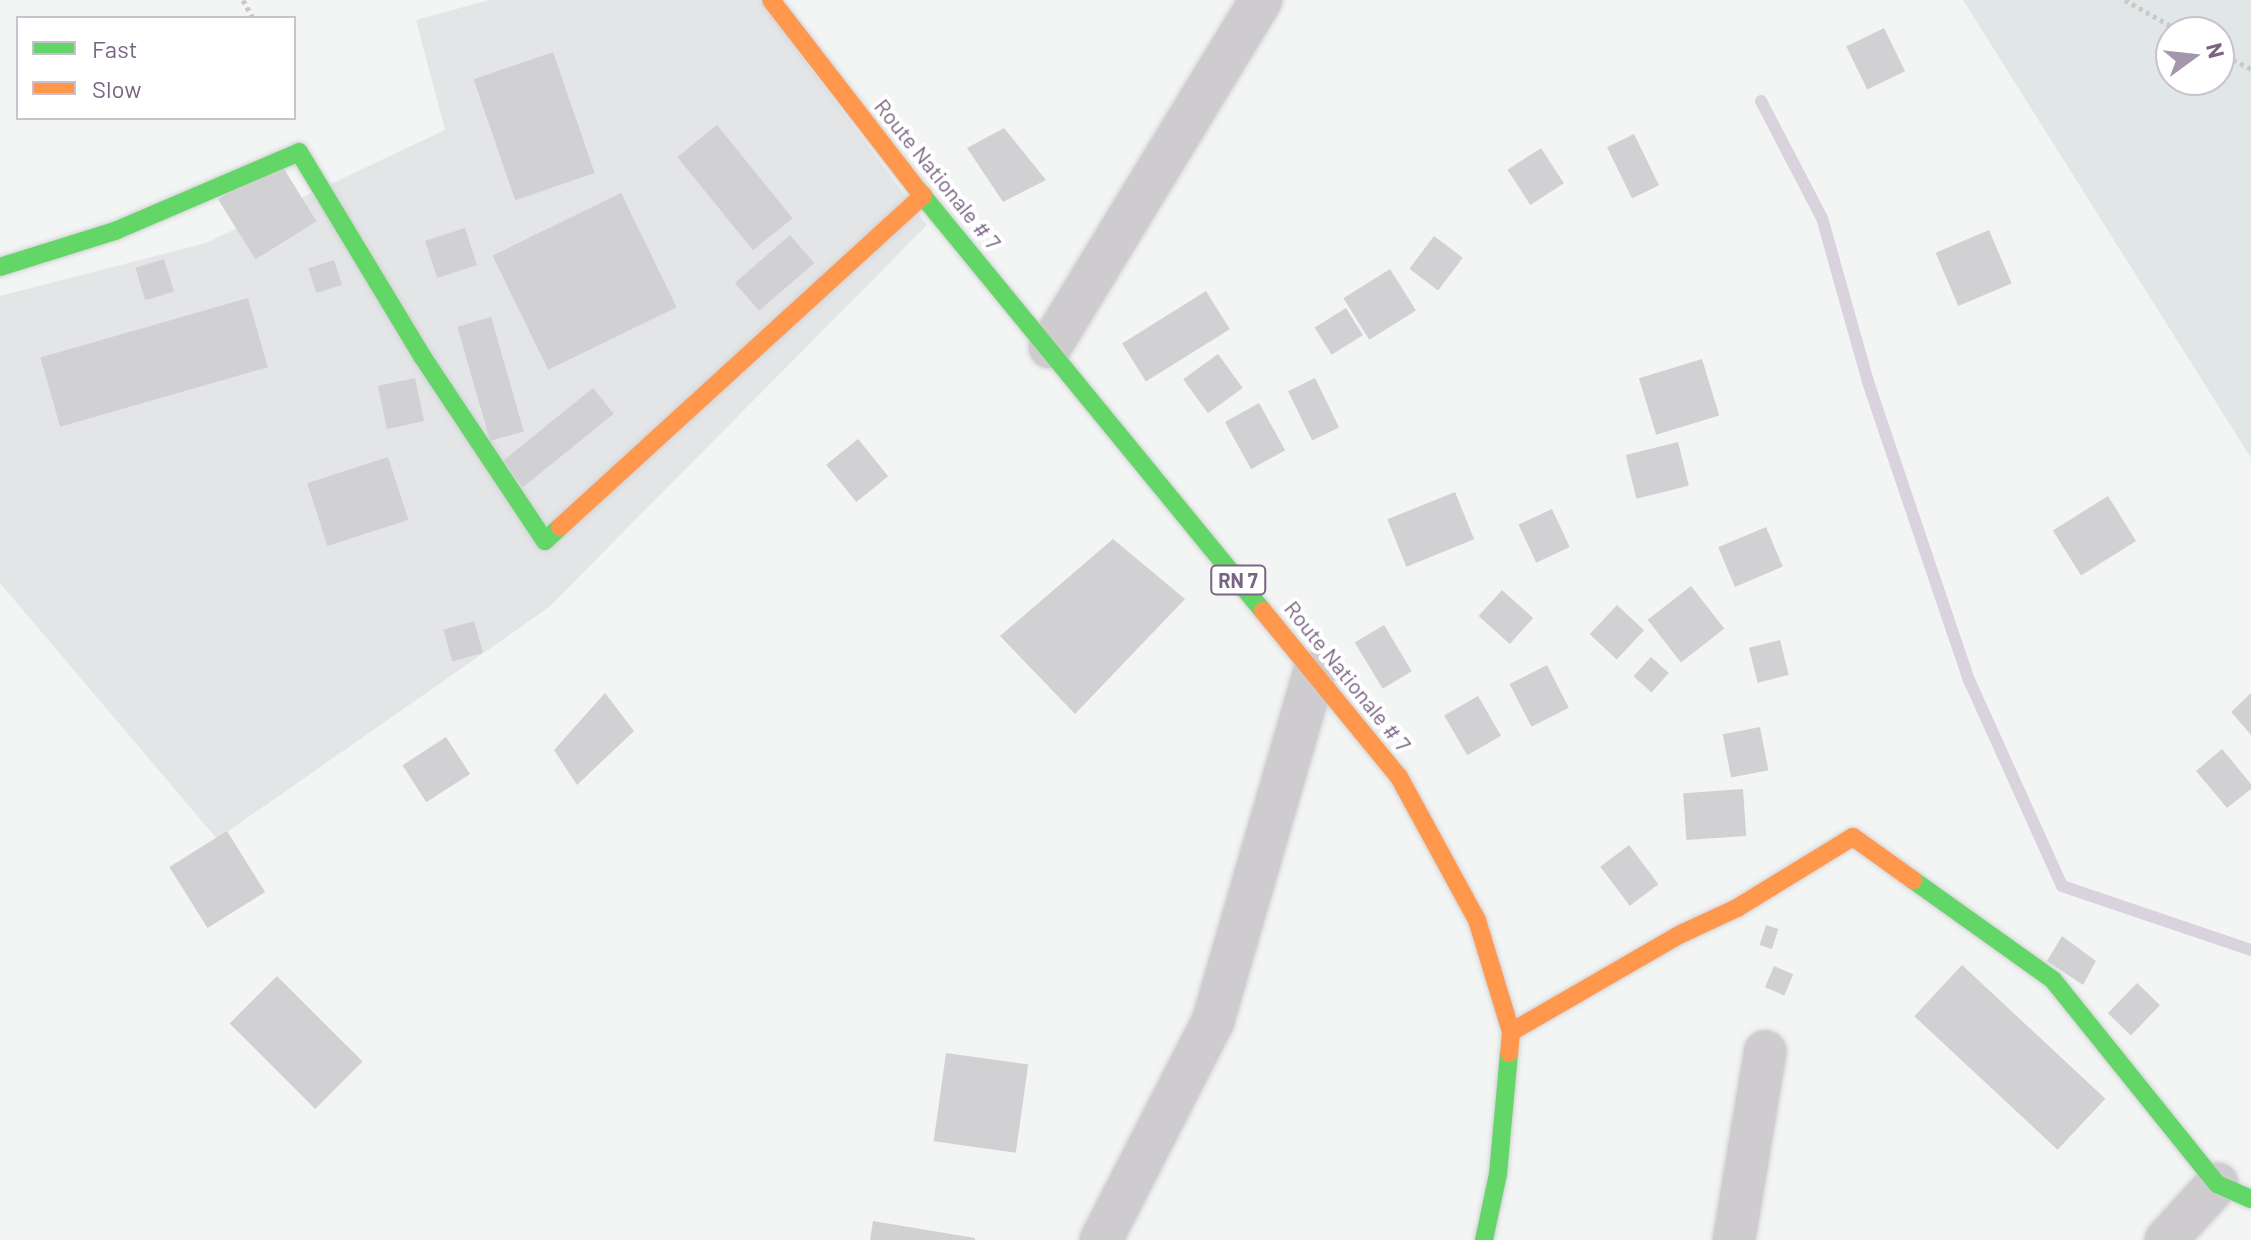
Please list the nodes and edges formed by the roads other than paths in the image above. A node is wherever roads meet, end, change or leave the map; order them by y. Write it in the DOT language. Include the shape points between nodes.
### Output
graph roads {
  1 [pos="771,0"];
  2 [pos="1261,0"];
  3 [pos="923,195"];
  4 [pos="0,267"];
  5 [pos="1050,347"];
  6 [pos="1314,673"];
  7 [pos="1511,1032"];
  8 [pos="1765,1052"];
  9 [pos="2234,1192"];
  10 [pos="1101,1240"];
  11 [pos="1484,1240"];
  12 [pos="1734,1240"];
  13 [pos="2166,1240"];
  1 -- 3 [label="street, Route Nationale # 7 / RN 7"];
  2 -- 5 [label="street"];
  3 -- 4 [label="street" via="545,541 422,356 299,152 115,231"];
  3 -- 5 [label="street, Route Nationale # 7 / RN 7"];
  5 -- 6 [label="street, Route Nationale # 7 / RN 7"];
  6 -- 7 [label="street, Route Nationale # 7 / RN 7" via="1399,777 1477,920"];
  6 -- 10 [label="street" via="1213,1021"];
  7 -- 9 [label="street" via="1681,934 1737,908 1853,837 2053,980"];
  7 -- 11 [label="street, Route Nationale # 7 / RN 7" via="1498,1174"];
  8 -- 12 [label="street"];
  9 -- 13 [label="street"];
}
